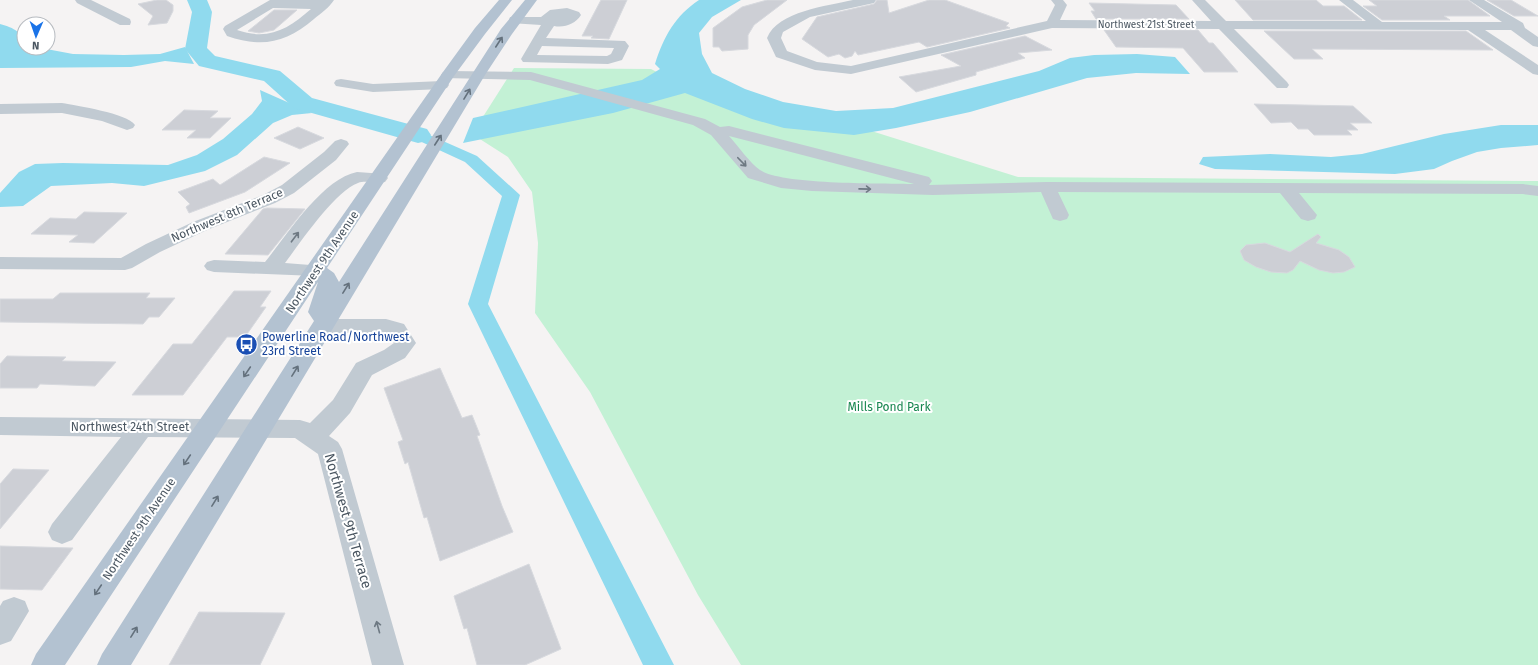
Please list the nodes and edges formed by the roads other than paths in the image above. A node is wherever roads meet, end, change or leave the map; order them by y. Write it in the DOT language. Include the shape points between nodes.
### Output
graph roads {
  1 [pos="81,0"];
  2 [pos="506,0"];
  3 [pos="531,0"];
  4 [pos="556,0"];
  5 [pos="870,0"];
  6 [pos="1057,0"];
  7 [pos="1198,0"];
  8 [pos="1345,0"];
  9 [pos="1475,0"];
  10 [pos="326,2"];
  11 [pos="552,17"];
  12 [pos="515,20"];
  13 [pos="125,22"];
  14 [pos="1052,24"];
  15 [pos="1222,25"];
  16 [pos="1380,26"];
  17 [pos="1471,26"];
  18 [pos="1518,26"];
  19 [pos="538,42"];
  20 [pos="1538,43"];
  21 [pos="1538,71"];
  22 [pos="478,75"];
  23 [pos="445,80"];
  24 [pos="341,83"];
  25 [pos="1282,85"];
  26 [pos="1,110"];
  27 [pos="127,125"];
  28 [pos="716,132"];
  29 [pos="341,144"];
  30 [pos="811,152"];
  31 [pos="379,178"];
  32 [pos="780,183"];
  33 [pos="1047,187"];
  34 [pos="1285,188"];
  35 [pos="956,190"];
  36 [pos="1538,191"];
  37 [pos="1060,215"];
  38 [pos="1308,215"];
  39 [pos="0,263"];
  40 [pos="214,266"];
  41 [pos="271,268"];
  42 [pos="316,270"];
  43 [pos="324,323"];
  44 [pos="0,426"];
  45 [pos="142,427"];
  46 [pos="209,427"];
  47 [pos="260,428"];
  48 [pos="311,437"];
  49 [pos="62,532"];
  50 [pos="47,665"];
  51 [pos="113,665"];
  52 [pos="388,665"];
  1 -- 13 [label="street"];
  2 -- 23 [label="main road, Northwest 9th Avenue"];
  3 -- 12 [label="main road"];
  4 -- 11 [label="street" via="550,11"];
  5 -- 14 [label="street, Northwest 21st Street" via="806,14 777,30 774,38 781,54 815,66 851,70"];
  6 -- 14 [label="street" via="1061,5"];
  7 -- 15 [label="street"];
  8 -- 16 [label="street"];
  9 -- 18 [label="street"];
  10 -- 10 [label="street" via="301,23 277,37 241,36 230,29 270,4"];
  11 -- 12 [label="street"];
  11 -- 19 [label="street"];
  22 -- 12 [label="main road, one-way"];
  14 -- 15 [label="street, Northwest 21st Street"];
  15 -- 16 [label="street, Northwest 21st Street"];
  15 -- 25 [label="street"];
  16 -- 17 [label="street, Northwest 21st Street"];
  17 -- 18 [label="street, Northwest 21st Street"];
  17 -- 21 [label="street"];
  18 -- 20 [label="street" via="1518,30"];
  19 -- 19 [label="street" via="615,44 622,46 614,60 528,59"];
  22 -- 23 [label="street"];
  22 -- 28 [label="street" via="531,76 699,122"];
  43 -- 22 [label="main road, one-way"];
  23 -- 24 [label="street" via="373,88"];
  23 -- 31 [label="main road, Northwest 9th Avenue"];
  26 -- 27 [label="street" via="62,108"];
  28 -- 30 [label="street" via="729,131"];
  28 -- 32 [label="street, one-way" via="754,174"];
  29 -- 39 [label="street, Northwest 8th Terrace" via="330,156 288,189 193,229 125,264"];
  30 -- 32 [label="street" via="812,163 806,174 799,180"];
  30 -- 35 [label="street"];
  41 -- 31 [label="street, one-way" via="311,216 341,185 354,178"];
  31 -- 42 [label="main road, Northwest 9th Avenue"];
  32 -- 35 [label="street, one-way" via="852,188"];
  33 -- 34 [label="street"];
  33 -- 35 [label="street"];
  33 -- 37 [label="street"];
  34 -- 36 [label="street"];
  34 -- 38 [label="street"];
  40 -- 41 [label="street"];
  41 -- 42 [label="street"];
  42 -- 43 [label="main road" via="328,277 329,283 319,312"];
  42 -- 46 [label="main road, Northwest 9th Avenue, one-way"];
  47 -- 43 [label="main road, one-way"];
  43 -- 48 [label="street" via="386,326 396,329 404,343 401,351 393,357 371,364 363,370 338,412"];
  44 -- 45 [label="street, Northwest 24th Street"];
  45 -- 46 [label="street, Northwest 24th Street"];
  45 -- 49 [label="street"];
  46 -- 47 [label="street, Northwest 24th Street"];
  46 -- 50 [label="main road, Northwest 9th Avenue, one-way"];
  47 -- 48 [label="street, Northwest 9th Terrace" via="300,429"];
  51 -- 47 [label="main road, one-way"];
  52 -- 48 [label="street, Northwest 9th Terrace, one-way" via="330,448"];
}
